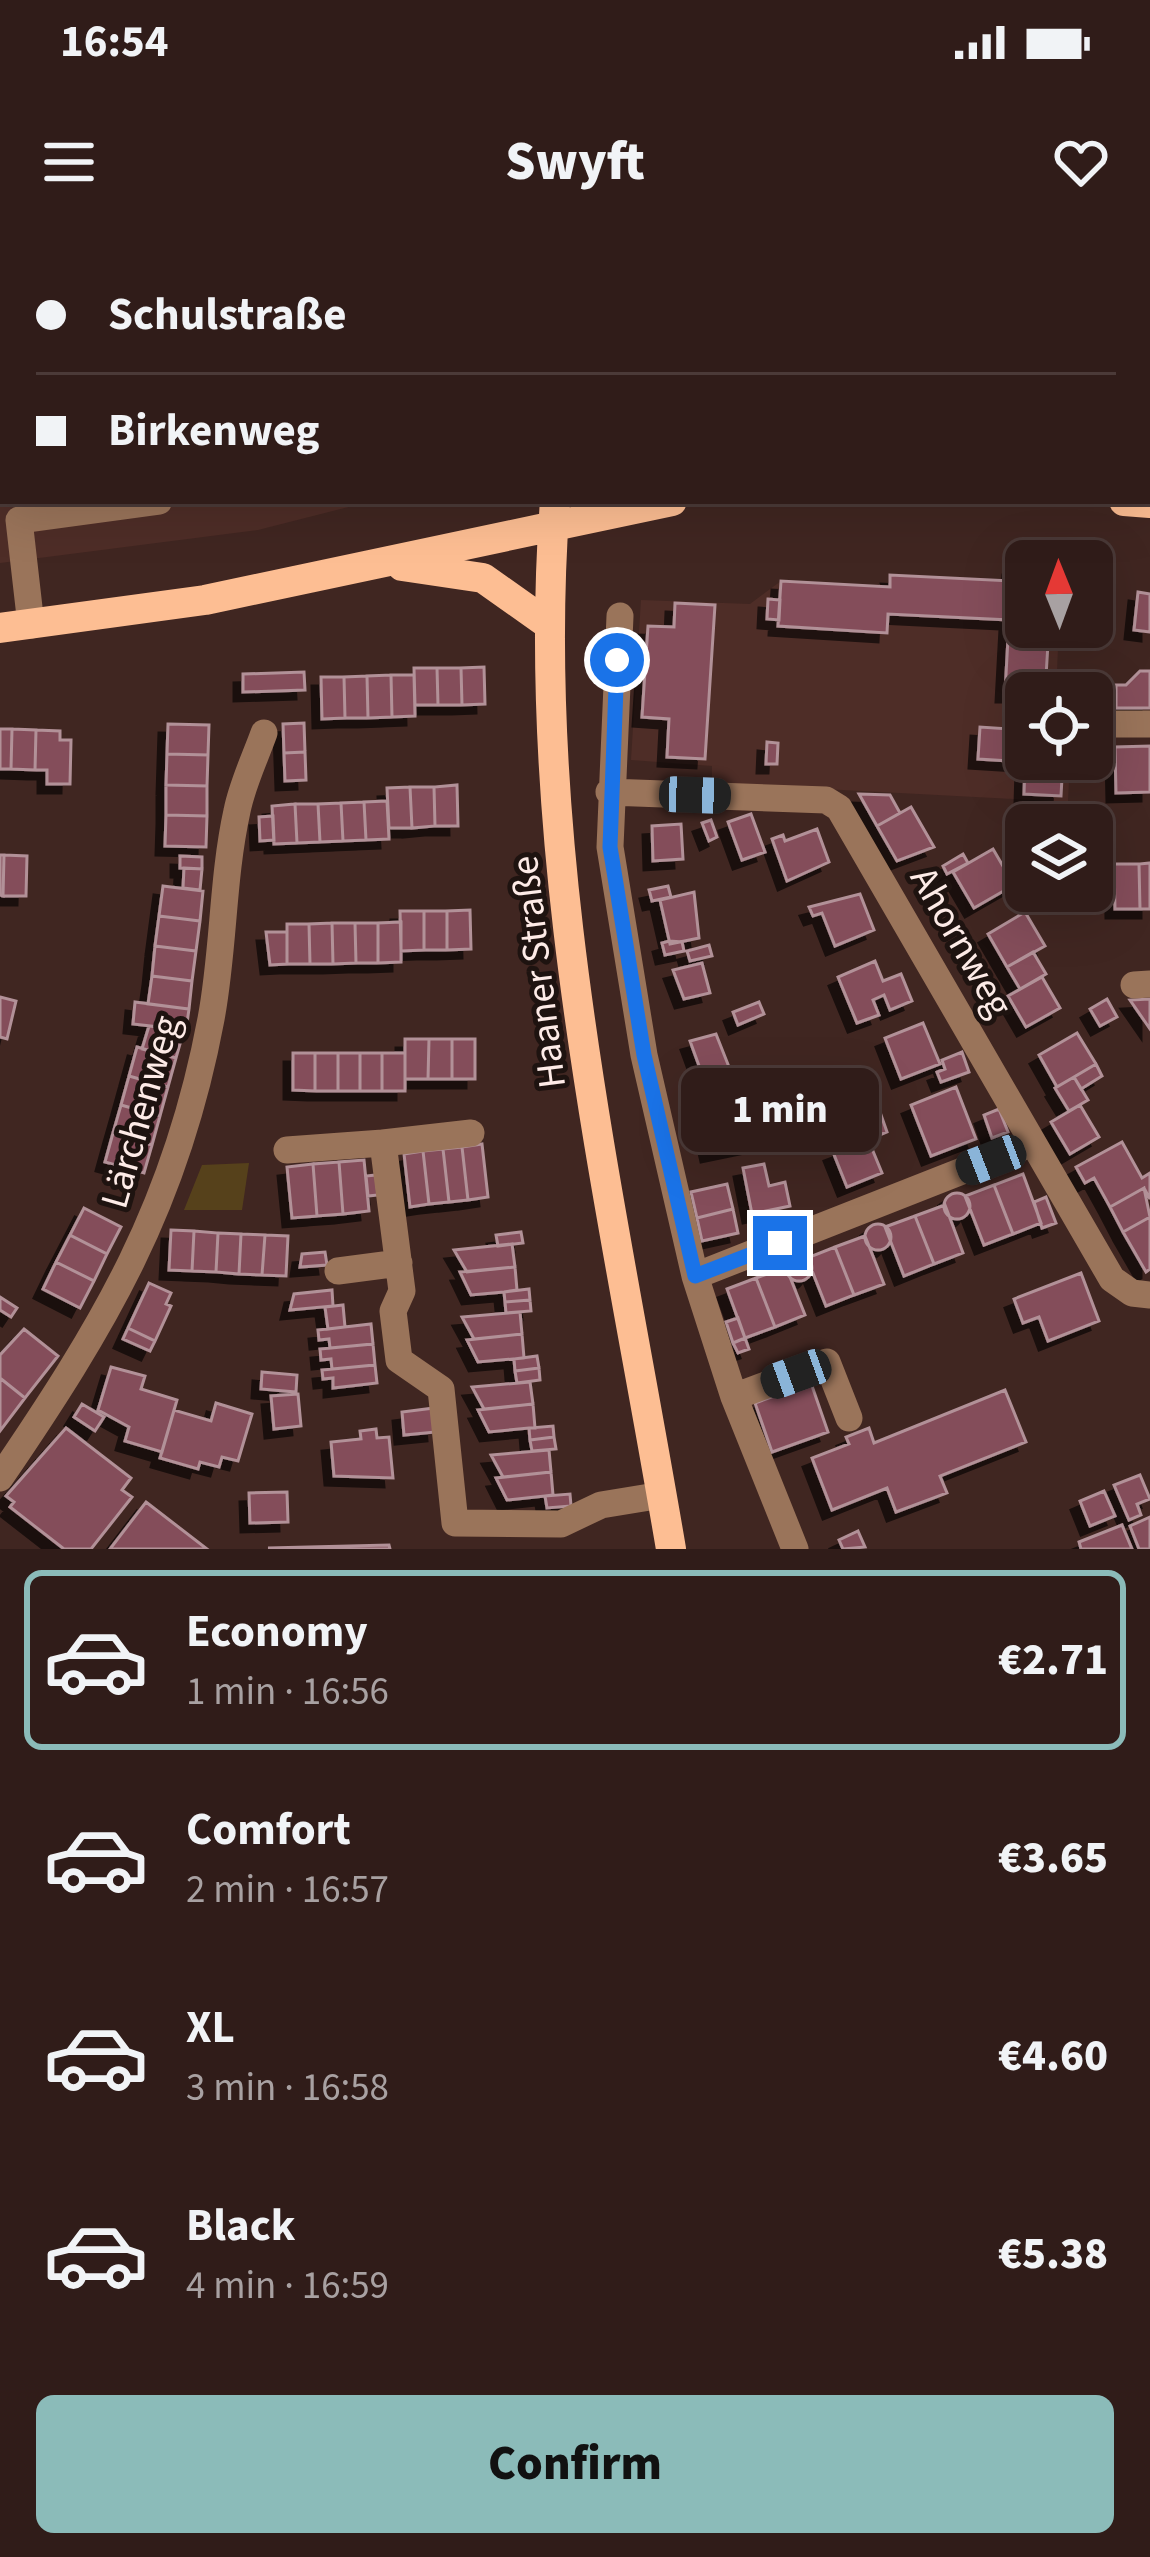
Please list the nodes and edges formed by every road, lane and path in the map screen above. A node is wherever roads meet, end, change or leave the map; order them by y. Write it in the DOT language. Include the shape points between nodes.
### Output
graph roads {
  1 [pos="114,504"];
  2 [pos="640,504"];
  3 [pos="16,511"];
  4 [pos="554,512"];
  5 [pos="392,563"];
  6 [pos="620,616"];
  7 [pos="548,624"];
  8 [pos="16,626"];
  9 [pos="1113,724"];
  10 [pos="1150,724"];
  11 [pos="264,733"];
  12 [pos="609,792"];
  13 [pos="472,1133"];
  14 [pos="383,1142"];
  15 [pos="1033,1143"];
  16 [pos="287,1150"];
  17 [pos="399,1263"];
  18 [pos="338,1271"];
  19 [pos="695,1276"];
  20 [pos="1150,1295"];
  21 [pos="734,1397"];
  22 [pos="849,1418"];
  23 [pos="0,1478"];
  24 [pos="662,1495"];
  25 [pos="670,1549"];
  26 [pos="795,1549"];
  1 -- 3 [label="street"];
  2 -- 4 [label="main road"];
  3 -- 8 [label="street"];
  4 -- 5 [label="main road"];
  4 -- 7 [label="main road, Haaner Straße"];
  5 -- 7 [label="main road" via="483,578"];
  5 -- 8 [label="main road"];
  6 -- 12 [label="street"];
  7 -- 24 [label="main road, Haaner Straße" via="584,1036"];
  9 -- 10 [label="street"];
  11 -- 23 [label="street, Lärchenweg" via="237,809 211,1018 176,1158 139,1255"];
  12 -- 15 [label="street, Ahornweg" via="826,800 839,808"];
  12 -- 19 [label="street" via="610,847 644,1055"];
  13 -- 14 [label="street"];
  14 -- 16 [label="street"];
  14 -- 17 [label="street"];
  15 -- 19 [label="street"];
  15 -- 20 [label="street, Ahornweg" via="1112,1279"];
  17 -- 18 [label="street"];
  17 -- 24 [label="street" via="399,1360 441,1389 455,1523 561,1524 601,1505"];
  19 -- 21 [label="street"];
  21 -- 22 [label="street" via="826,1362"];
  21 -- 26 [label="street"];
  24 -- 25 [label="main road, Haaner Straße"];
}
